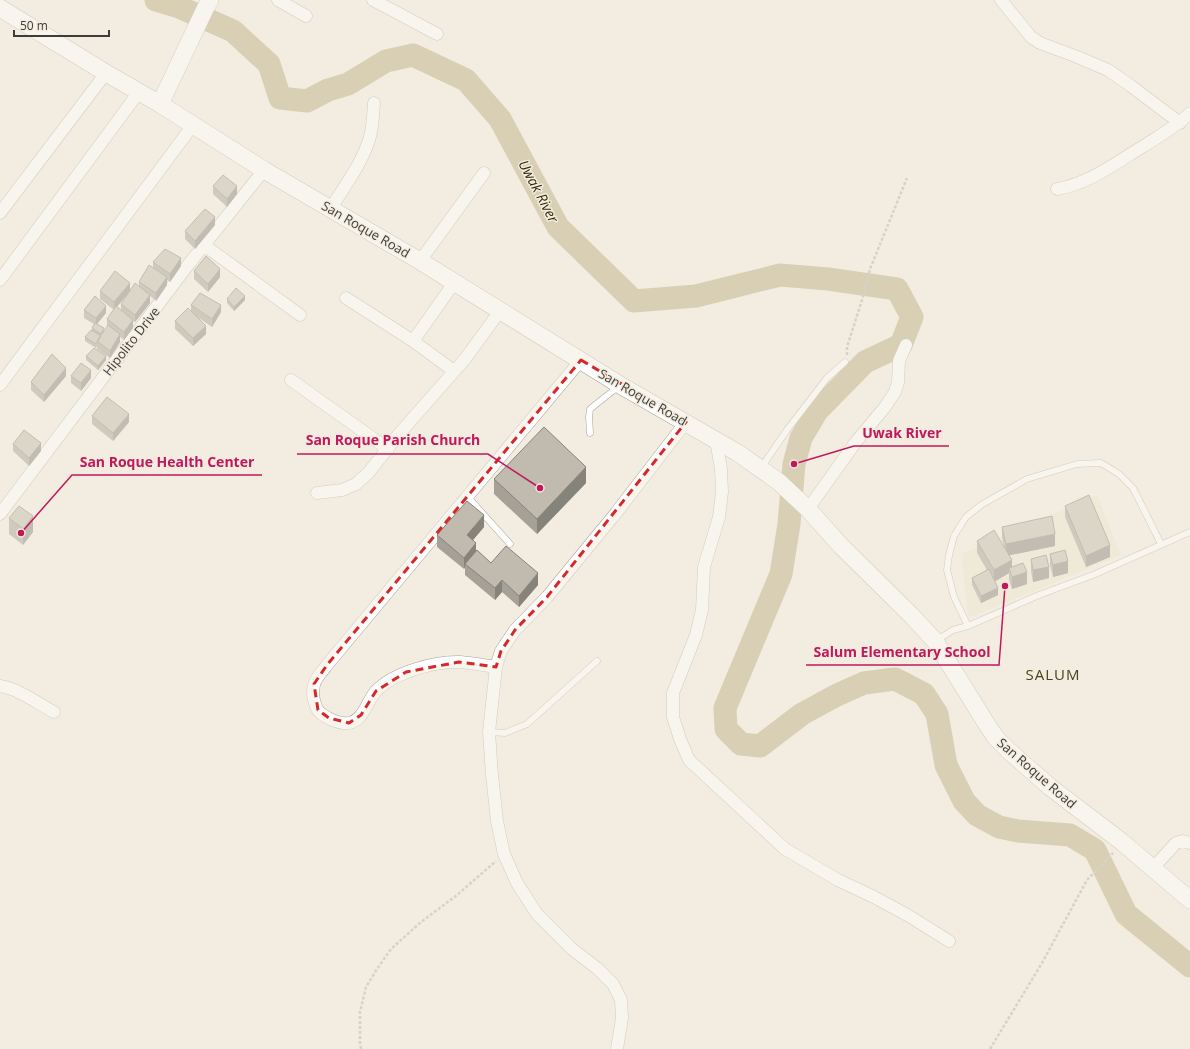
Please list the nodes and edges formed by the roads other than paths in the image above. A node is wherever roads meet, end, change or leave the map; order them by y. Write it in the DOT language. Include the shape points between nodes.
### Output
graph roads {
  1 [pos="278,0"];
  2 [pos="373,0"];
  3 [pos="1001,0"];
  4 [pos="207,5"];
  5 [pos="0,8"];
  6 [pos="306,16"];
  7 [pos="437,34"];
  8 [pos="106,73"];
  9 [pos="139,92"];
  10 [pos="374,103"];
  11 [pos="160,104"];
  12 [pos="1190,114"];
  13 [pos="1180,123"];
  14 [pos="194,125"];
  15 [pos="264,170"];
  16 [pos="484,173"];
  17 [pos="1057,189"];
  18 [pos="331,208"];
  19 [pos="0,213"];
  20 [pos="204,245"];
  21 [pos="420,261"];
  22 [pos="0,280"];
  23 [pos="454,283"];
  24 [pos="346,298"];
  25 [pos="500,311"];
  26 [pos="300,315"];
  27 [pos="413,341"];
  28 [pos="906,345"];
  29 [pos="581,360"];
  30 [pos="845,362"];
  31 [pos="454,371"];
  32 [pos="291,380"];
  33 [pos="0,385"];
  34 [pos="620,385"];
  35 [pos="686,422"];
  36 [pos="590,433"];
  37 [pos="716,440"];
  38 [pos="388,449"];
  39 [pos="760,469"];
  40 [pos="317,493"];
  41 [pos="467,496"];
  42 [pos="802,503"];
  43 [pos="0,514"];
  44 [pos="1190,532"];
  45 [pos="510,544"];
  46 [pos="1161,544"];
  47 [pos="968,626"];
  48 [pos="935,641"];
  49 [pos="597,661"];
  50 [pos="496,667"];
  51 [pos="0,686"];
  52 [pos="54,712"];
  53 [pos="489,732"];
  54 [pos="1190,843"];
  55 [pos="1153,868"];
  56 [pos="1190,900"];
  57 [pos="949,940"];
  58 [pos="617,1049"];
  1 -- 6 [label="street"];
  2 -- 7 [label="street"];
  3 -- 13 [label="street" via="1031,37 1108,70"];
  4 -- 11 [label="street"];
  5 -- 8 [label="street, San Roque Road"];
  8 -- 9 [label="street, San Roque Road"];
  8 -- 19 [label="street"];
  9 -- 11 [label="street, San Roque Road"];
  9 -- 22 [label="street"];
  10 -- 18 [label="street" via="372,128 364,152"];
  11 -- 14 [label="street, San Roque Road"];
  12 -- 13 [label="street"];
  13 -- 17 [label="street" via="1084,181"];
  14 -- 15 [label="street, San Roque Road"];
  14 -- 33 [label="street"];
  15 -- 18 [label="street, San Roque Road"];
  15 -- 20 [label="street, Hipolito Drive"];
  16 -- 21 [label="street"];
  18 -- 21 [label="street, San Roque Road"];
  20 -- 26 [label="street"];
  20 -- 43 [label="street, Hipolito Drive"];
  21 -- 23 [label="street, San Roque Road"];
  23 -- 25 [label="street, San Roque Road"];
  23 -- 27 [label="street"];
  24 -- 27 [label="street"];
  25 -- 29 [label="street, San Roque Road"];
  25 -- 31 [label="street" via="465,360"];
  27 -- 31 [label="street"];
  28 -- 42 [label="street" via="899,361 897,387 885,407"];
  29 -- 34 [label="street, San Roque Road"];
  29 -- 41 [label="street"];
  30 -- 39 [label="lane" via="827,378 786,430"];
  31 -- 38 [label="street"];
  32 -- 38 [label="street"];
  34 -- 35 [label="street, San Roque Road"];
  34 -- 36 [label="lane" via="590,410"];
  35 -- 37 [label="street, San Roque Road"];
  35 -- 50 [label="street" via="547,597 515,630 501,651"];
  37 -- 39 [label="street, San Roque Road"];
  37 -- 57 [label="street" via="722,492 719,517 704,567 702,610 696,635 673,693 673,717 689,760 785,849"];
  38 -- 40 [label="street" via="356,484 342,490"];
  39 -- 42 [label="street, San Roque Road"];
  41 -- 45 [label="lane"];
  41 -- 50 [label="street" via="327,665 314,684 314,698 318,710 329,718 349,723 361,715 376,691 406,672 459,662"];
  42 -- 48 [label="street, San Roque Road"];
  44 -- 46 [label="lane"];
  46 -- 47 [label="lane"];
  46 -- 47 [label="lane" via="1133,488 1119,474 1102,463 1077,464 1027,479 981,505 966,517 954,536 947,570 954,597"];
  47 -- 48 [label="lane" via="953,630"];
  48 -- 55 [label="street, San Roque Road" via="986,723 1008,751"];
  49 -- 53 [label="lane" via="527,724 506,733"];
  50 -- 53 [label="street"];
  51 -- 52 [label="street" via="18,692"];
  53 -- 58 [label="street" via="496,821 504,854 516,883 537,914 572,949 613,984 621,1000 622,1018"];
  54 -- 55 [label="street" via="1176,843"];
  55 -- 56 [label="street, San Roque Road"];
}
